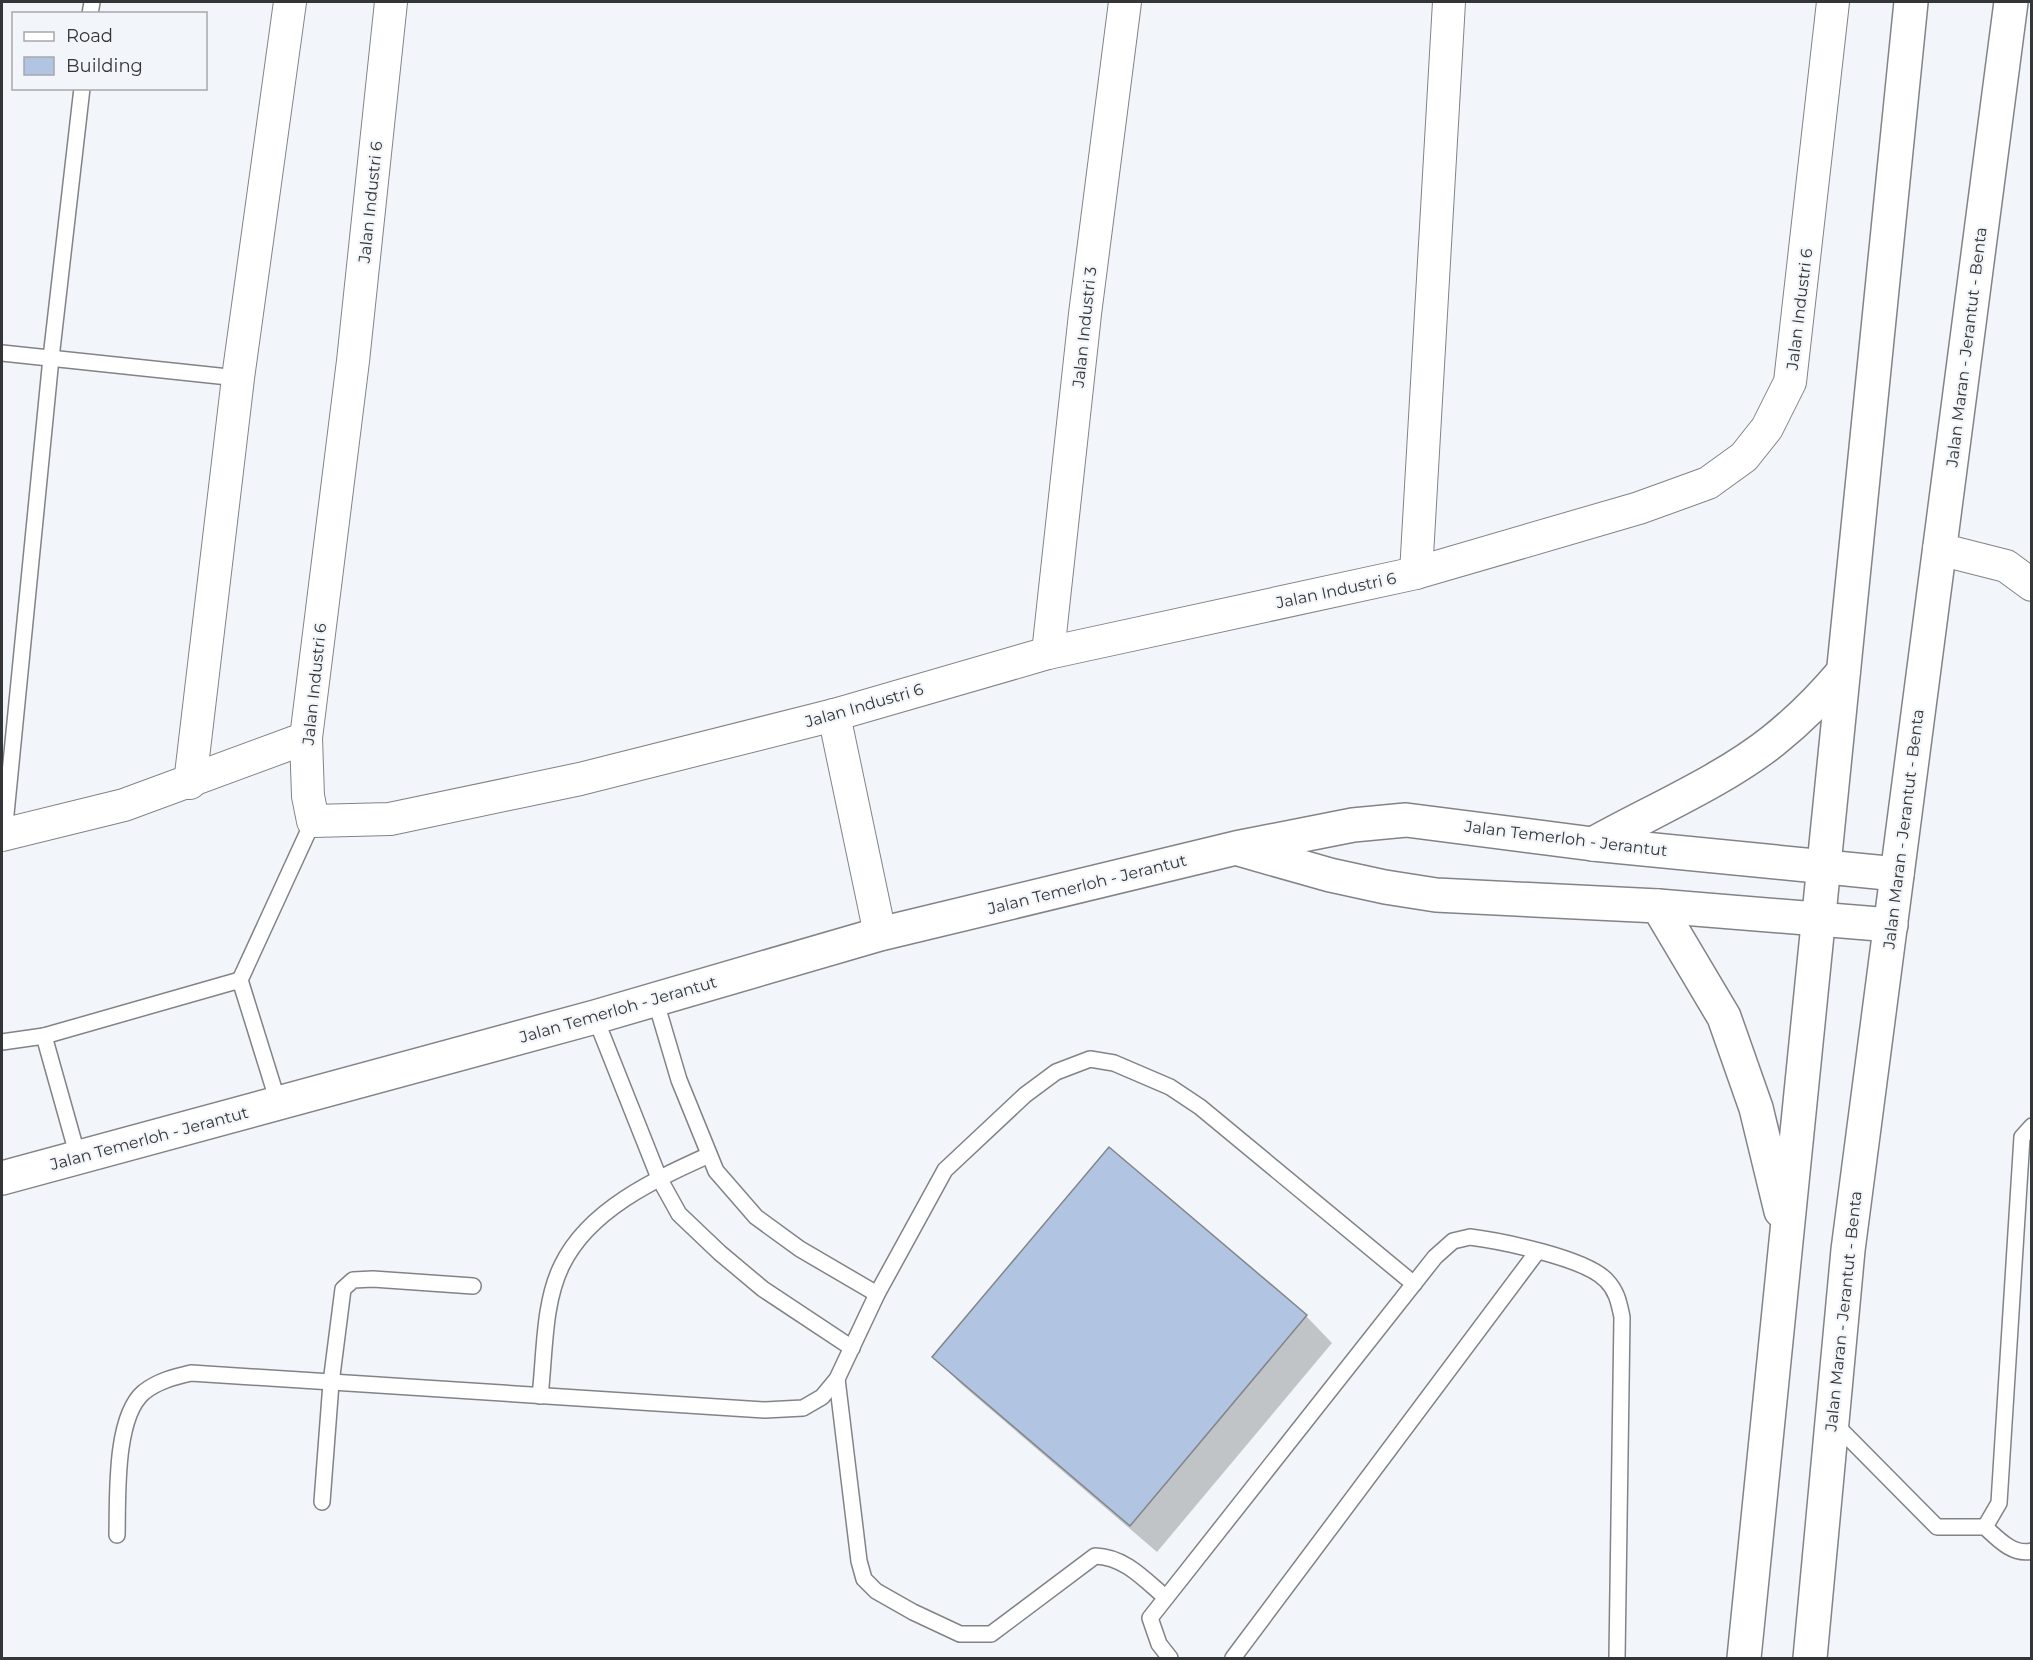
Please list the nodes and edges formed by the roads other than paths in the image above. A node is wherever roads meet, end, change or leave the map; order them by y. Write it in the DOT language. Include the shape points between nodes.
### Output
graph roads {
  1 [pos="290,2"];
  2 [pos="392,2"];
  3 [pos="1125,2"];
  4 [pos="1449,2"];
  5 [pos="1833,2"];
  6 [pos="1911,2"];
  7 [pos="2011,2"];
  8 [pos="82,90"];
  9 [pos="2,352"];
  10 [pos="51,358"];
  11 [pos="238,378"];
  12 [pos="1939,549"];
  13 [pos="1416,573"];
  14 [pos="2031,585"];
  15 [pos="1048,653"];
  16 [pos="1843,672"];
  17 [pos="834,715"];
  18 [pos="306,738"];
  19 [pos="190,783"];
  20 [pos="313,820"];
  21 [pos="3,834"];
  22 [pos="1593,844"];
  23 [pos="1236,848"];
  24 [pos="1824,865"];
  25 [pos="1897,874"];
  26 [pos="1658,906"];
  27 [pos="1818,920"];
  28 [pos="1891,925"];
  29 [pos="880,934"];
  30 [pos="240,980"];
  31 [pos="655,999"];
  32 [pos="595,1017"];
  33 [pos="44,1036"];
  34 [pos="2,1041"];
  35 [pos="278,1102"];
  36 [pos="2031,1126"];
  37 [pos="709,1155"];
  38 [pos="78,1157"];
  39 [pos="2,1178"];
  40 [pos="659,1178"];
  41 [pos="1787,1236"];
  42 [pos="1537,1252"];
  43 [pos="1414,1284"];
  44 [pos="473,1286"];
  45 [pos="877,1294"];
  46 [pos="852,1348"];
  47 [pos="837,1379"];
  48 [pos="331,1383"];
  49 [pos="540,1396"];
  50 [pos="1832,1421"];
  51 [pos="322,1502"];
  52 [pos="1985,1527"];
  53 [pos="117,1535"];
  54 [pos="2031,1551"];
  55 [pos="1165,1598"];
  56 [pos="1170,1659"];
  57 [pos="1233,1659"];
  58 [pos="1617,1659"];
  59 [pos="1744,1659"];
  60 [pos="1810,1659"];
  1 -- 11 [label="street"];
  2 -- 18 [label="street, Jalan Industri 6" via="354,361"];
  3 -- 15 [label="street, Jalan Industri 3" via="1084,314"];
  4 -- 13 [label="street"];
  5 -- 13 [label="street, Jalan Industri 6" via="1790,382 1767,428 1744,457 1708,483 1639,508"];
  6 -- 16 [label="main road"];
  7 -- 12 [label="main road, Jalan Maran - Jerantut - Benta"];
  8 -- 10 [label="lane"];
  9 -- 10 [label="lane"];
  10 -- 11 [label="lane"];
  10 -- 21 [label="lane"];
  11 -- 19 [label="street"];
  12 -- 14 [label="street" via="2006,566"];
  12 -- 25 [label="main road, Jalan Maran - Jerantut - Benta"];
  13 -- 15 [label="street, Jalan Industri 6"];
  15 -- 17 [label="street, Jalan Industri 6"];
  16 -- 22 [label="main road" via="1772,741 1719,776"];
  16 -- 24 [label="main road"];
  17 -- 20 [label="street, Jalan Industri 6" via="580,779 390,819"];
  17 -- 29 [label="street"];
  18 -- 19 [label="street"];
  18 -- 20 [label="street, Jalan Industri 6"];
  19 -- 21 [label="street" via="84,816"];
  20 -- 30 [label="lane"];
  22 -- 23 [label="main road, Jalan Temerloh - Jerantut" via="1406,820 1353,825"];
  22 -- 24 [label="main road, Jalan Temerloh - Jerantut"];
  23 -- 26 [label="main road, Jalan Temerloh - Jerantut" via="1330,875 1436,895"];
  23 -- 29 [label="main road, Jalan Temerloh - Jerantut"];
  24 -- 25 [label="main road, Jalan Temerloh - Jerantut"];
  24 -- 27 [label="main road"];
  25 -- 28 [label="main road, Jalan Maran - Jerantut - Benta"];
  26 -- 27 [label="main road, Jalan Temerloh - Jerantut"];
  26 -- 41 [label="main road" via="1724,1017 1756,1108"];
  27 -- 28 [label="main road, Jalan Temerloh - Jerantut"];
  27 -- 41 [label="main road"];
  28 -- 50 [label="main road, Jalan Maran - Jerantut - Benta" via="1848,1250"];
  29 -- 31 [label="main road, Jalan Temerloh - Jerantut"];
  30 -- 33 [label="lane"];
  30 -- 35 [label="lane"];
  31 -- 32 [label="main road, Jalan Temerloh - Jerantut"];
  31 -- 37 [label="lane"];
  32 -- 35 [label="main road, Jalan Temerloh - Jerantut"];
  32 -- 40 [label="lane"];
  33 -- 34 [label="lane"];
  33 -- 38 [label="lane"];
  35 -- 38 [label="main road, Jalan Temerloh - Jerantut"];
  36 -- 52 [label="lane" via="2022,1137 1999,1503"];
  37 -- 40 [label="lane"];
  37 -- 45 [label="lane" via="716,1171 756,1217 800,1249"];
  38 -- 39 [label="main road, Jalan Temerloh - Jerantut"];
  40 -- 46 [label="lane" via="679,1214 720,1253 764,1289"];
  40 -- 49 [label="lane" via="601,1217 562,1265 551,1297"];
  41 -- 59 [label="main road"];
  42 -- 43 [label="lane" via="1470,1237 1454,1241 1435,1257"];
  42 -- 57 [label="lane"];
  42 -- 58 [label="lane" via="1583,1265 1605,1278 1616,1293 1622,1317"];
  43 -- 45 [label="lane" via="1200,1107 1136,1070 1090,1059 1056,1072 1025,1095 945,1170"];
  43 -- 55 [label="lane"];
  44 -- 48 [label="lane" via="352,1280 340,1299"];
  45 -- 46 [label="lane"];
  46 -- 47 [label="lane"];
  47 -- 49 [label="lane" via="822,1397 803,1407 765,1410"];
  47 -- 55 [label="lane" via="859,1561 864,1579 876,1591 960,1634 977,1636 991,1634 1095,1556 1110,1556 1127,1565"];
  48 -- 49 [label="lane"];
  48 -- 51 [label="lane"];
  48 -- 53 [label="lane" via="191,1373 162,1381 143,1393 125,1427"];
  50 -- 52 [label="lane" via="1937,1527"];
  50 -- 60 [label="main road, Jalan Maran - Jerantut - Benta"];
  52 -- 54 [label="lane" via="2004,1545 2025,1553"];
  55 -- 56 [label="lane" via="1150,1618 1159,1644"];
}
